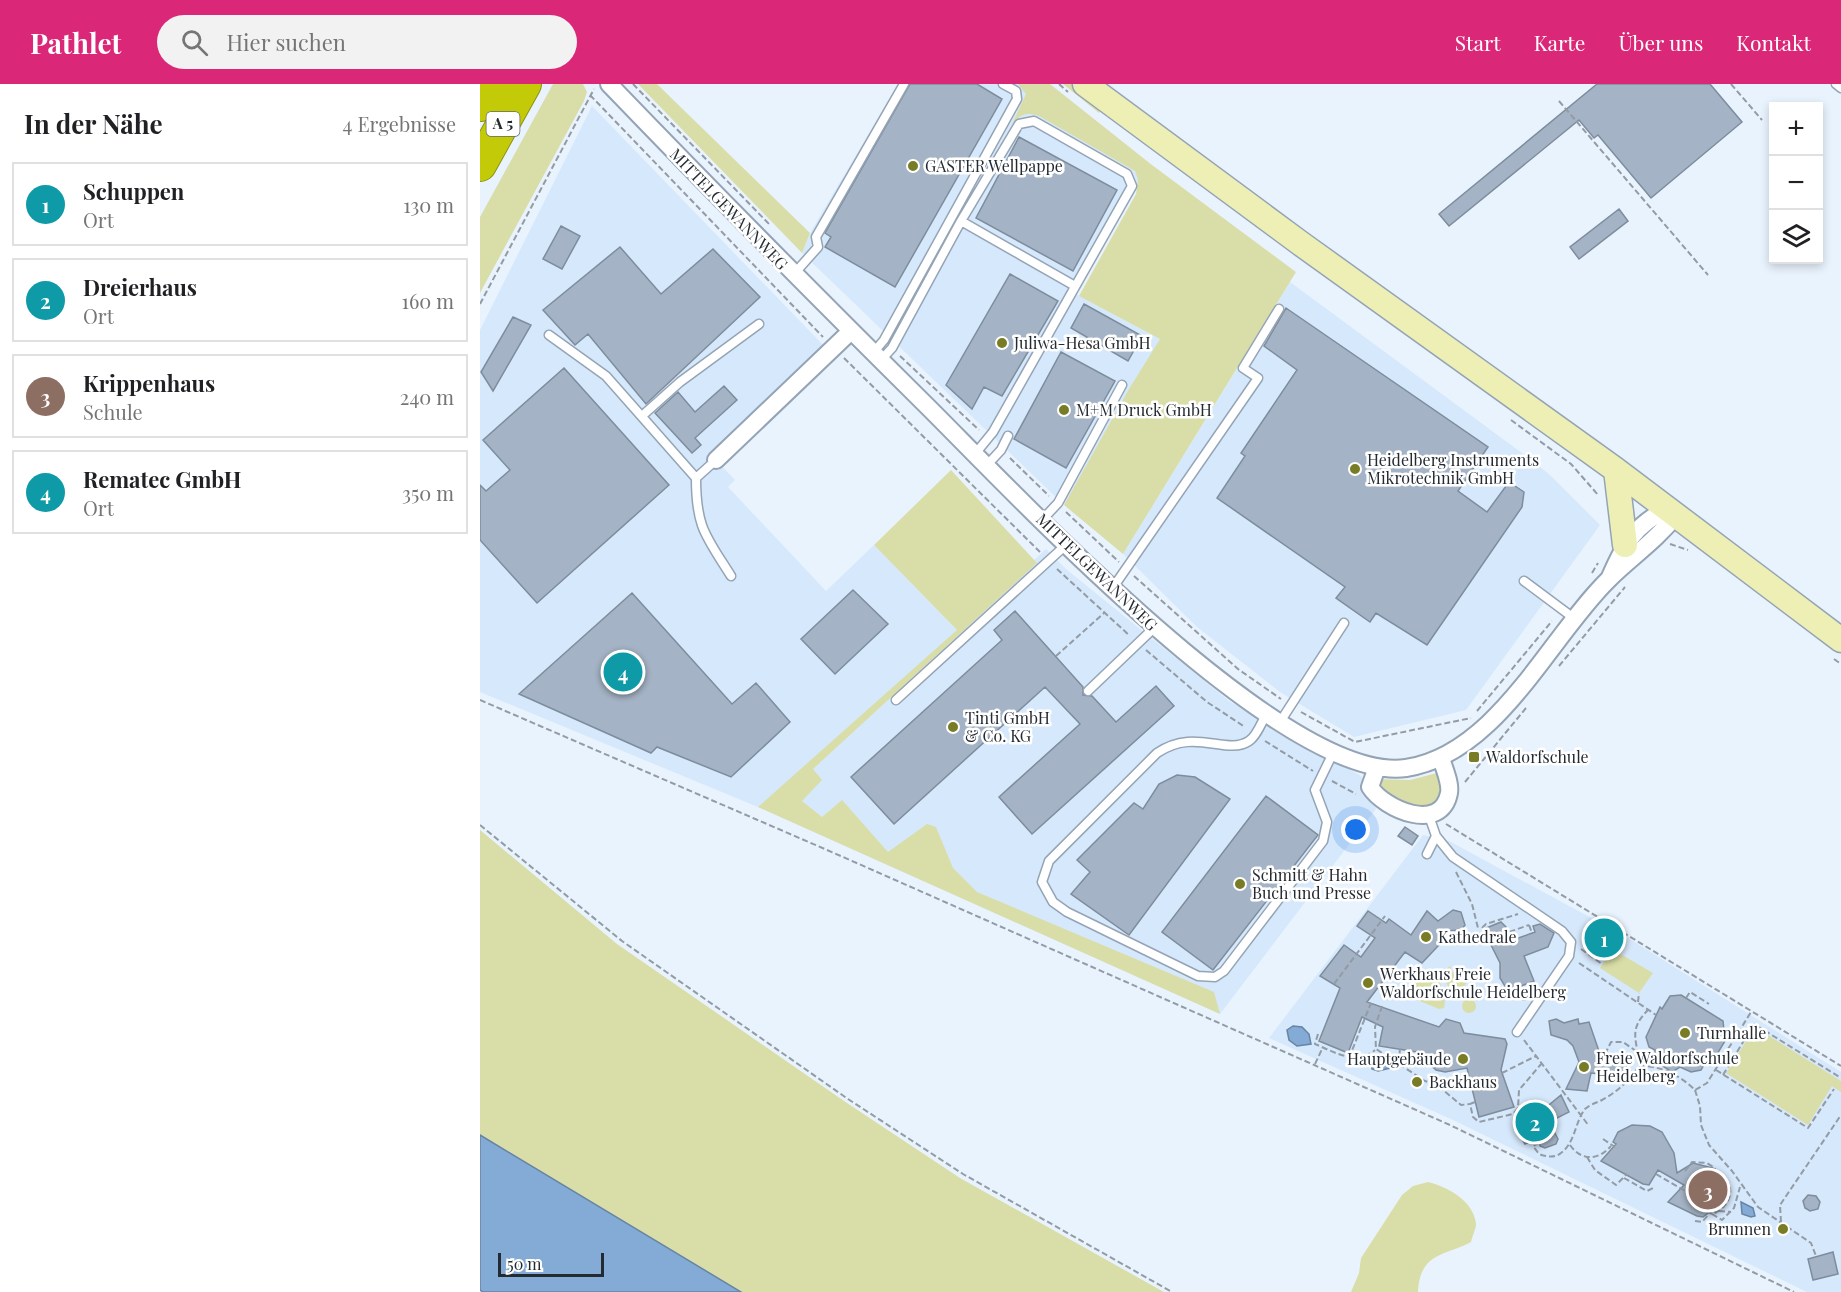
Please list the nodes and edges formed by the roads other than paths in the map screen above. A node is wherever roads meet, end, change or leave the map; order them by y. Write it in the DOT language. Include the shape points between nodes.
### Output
graph roads {
  1 [pos="492,84"];
  2 [pos="525,84"];
  3 [pos="609,84"];
  4 [pos="904,84"];
  5 [pos="1003,84"];
  6 [pos="1085,84"];
  7 [pos="1104,84"];
  8 [pos="1836,84"];
  9 [pos="1841,88"];
  10 [pos="480,105"];
  11 [pos="1134,118"];
  12 [pos="480,165"];
  13 [pos="961,221"];
  14 [pos="792,275"];
  15 [pos="1075,286"];
  16 [pos="1279,309"];
  17 [pos="759,324"];
  18 [pos="851,331"];
  19 [pos="549,335"];
  20 [pos="882,354"];
  21 [pos="1122,385"];
  22 [pos="643,416"];
  23 [pos="1008,436"];
  24 [pos="981,459"];
  25 [pos="716,460"];
  26 [pos="1616,470"];
  27 [pos="696,478"];
  28 [pos="1672,512"];
  29 [pos="1042,520"];
  30 [pos="1067,544"];
  31 [pos="1625,545"];
  32 [pos="731,576"];
  33 [pos="1608,580"];
  34 [pos="1524,581"];
  35 [pos="1112,589"];
  36 [pos="1569,614"];
  37 [pos="1344,623"];
  38 [pos="1155,627"];
  39 [pos="1841,640"];
  40 [pos="1088,691"];
  41 [pos="896,700"];
  42 [pos="1274,717"];
  43 [pos="1333,753"];
  44 [pos="1441,757"];
  45 [pos="1377,767"];
  46 [pos="1431,817"];
  47 [pos="1436,836"];
  48 [pos="1427,854"];
  49 [pos="1517,1032"];
  1 -- 10 [label="highway, A 5"];
  2 -- 12 [label="highway, A 5"];
  3 -- 14 [label="street, MITTELGEWANNWEG"];
  4 -- 14 [label="lane" via="816,237 818,247"];
  5 -- 20 [label="lane" via="1016,91 1017,99 884,340"];
  6 -- 11 [label="main road"];
  7 -- 11 [label="main road"];
  8 -- 9 [label="lane"];
  11 -- 26 [label="main road" via="1300,243"];
  13 -- 15 [label="lane"];
  13 -- 15 [label="lane" via="1019,124 1034,121 1127,174 1132,186"];
  13 -- 20 [label="lane"];
  14 -- 18 [label="street, MITTELGEWANNWEG"];
  15 -- 24 [label="lane"];
  16 -- 35 [label="lane" via="1243,368 1258,378"];
  17 -- 22 [label="lane" via="680,382"];
  18 -- 20 [label="street, MITTELGEWANNWEG"];
  18 -- 25 [label="street"];
  19 -- 22 [label="lane" via="606,376"];
  20 -- 24 [label="street, MITTELGEWANNWEG"];
  21 -- 29 [label="lane" via="1058,503"];
  22 -- 27 [label="lane"];
  23 -- 24 [label="lane" via="1001,450"];
  24 -- 29 [label="street, MITTELGEWANNWEG"];
  25 -- 27 [label="lane"];
  26 -- 28 [label="main road"];
  26 -- 31 [label="main road"];
  27 -- 32 [label="lane" via="700,527"];
  28 -- 31 [label="street, MITTELGEWANNWEG" via="1643,523"];
  28 -- 33 [label="street, MITTELGEWANNWEG" via="1660,536"];
  28 -- 39 [label="main road"];
  29 -- 30 [label="street, MITTELGEWANNWEG"];
  30 -- 35 [label="street, MITTELGEWANNWEG"];
  30 -- 41 [label="lane"];
  31 -- 33 [label="street, MITTELGEWANNWEG"];
  33 -- 36 [label="street, MITTELGEWANNWEG"];
  34 -- 36 [label="lane"];
  35 -- 38 [label="street, MITTELGEWANNWEG"];
  36 -- 44 [label="street, MITTELGEWANNWEG" via="1491,721"];
  37 -- 42 [label="lane" via="1290,705"];
  38 -- 40 [label="lane"];
  38 -- 42 [label="street, MITTELGEWANNWEG" via="1196,662"];
  42 -- 43 [label="street, MITTELGEWANNWEG"];
  42 -- 43 [label="lane" via="1249,741 1235,746 1183,741 1157,753 1049,861 1042,882 1053,902 1198,976 1215,977 1224,971 1323,841 1327,822 1315,790"];
  43 -- 45 [label="street, MITTELGEWANNWEG"];
  44 -- 45 [label="street, MITTELGEWANNWEG" via="1405,768"];
  44 -- 46 [label="street" via="1449,796"];
  45 -- 46 [label="street" via="1370,787 1374,793 1407,813"];
  46 -- 47 [label="lane"];
  47 -- 48 [label="lane"];
  47 -- 49 [label="lane" via="1447,850 1562,931 1571,942 1569,956"];
}
